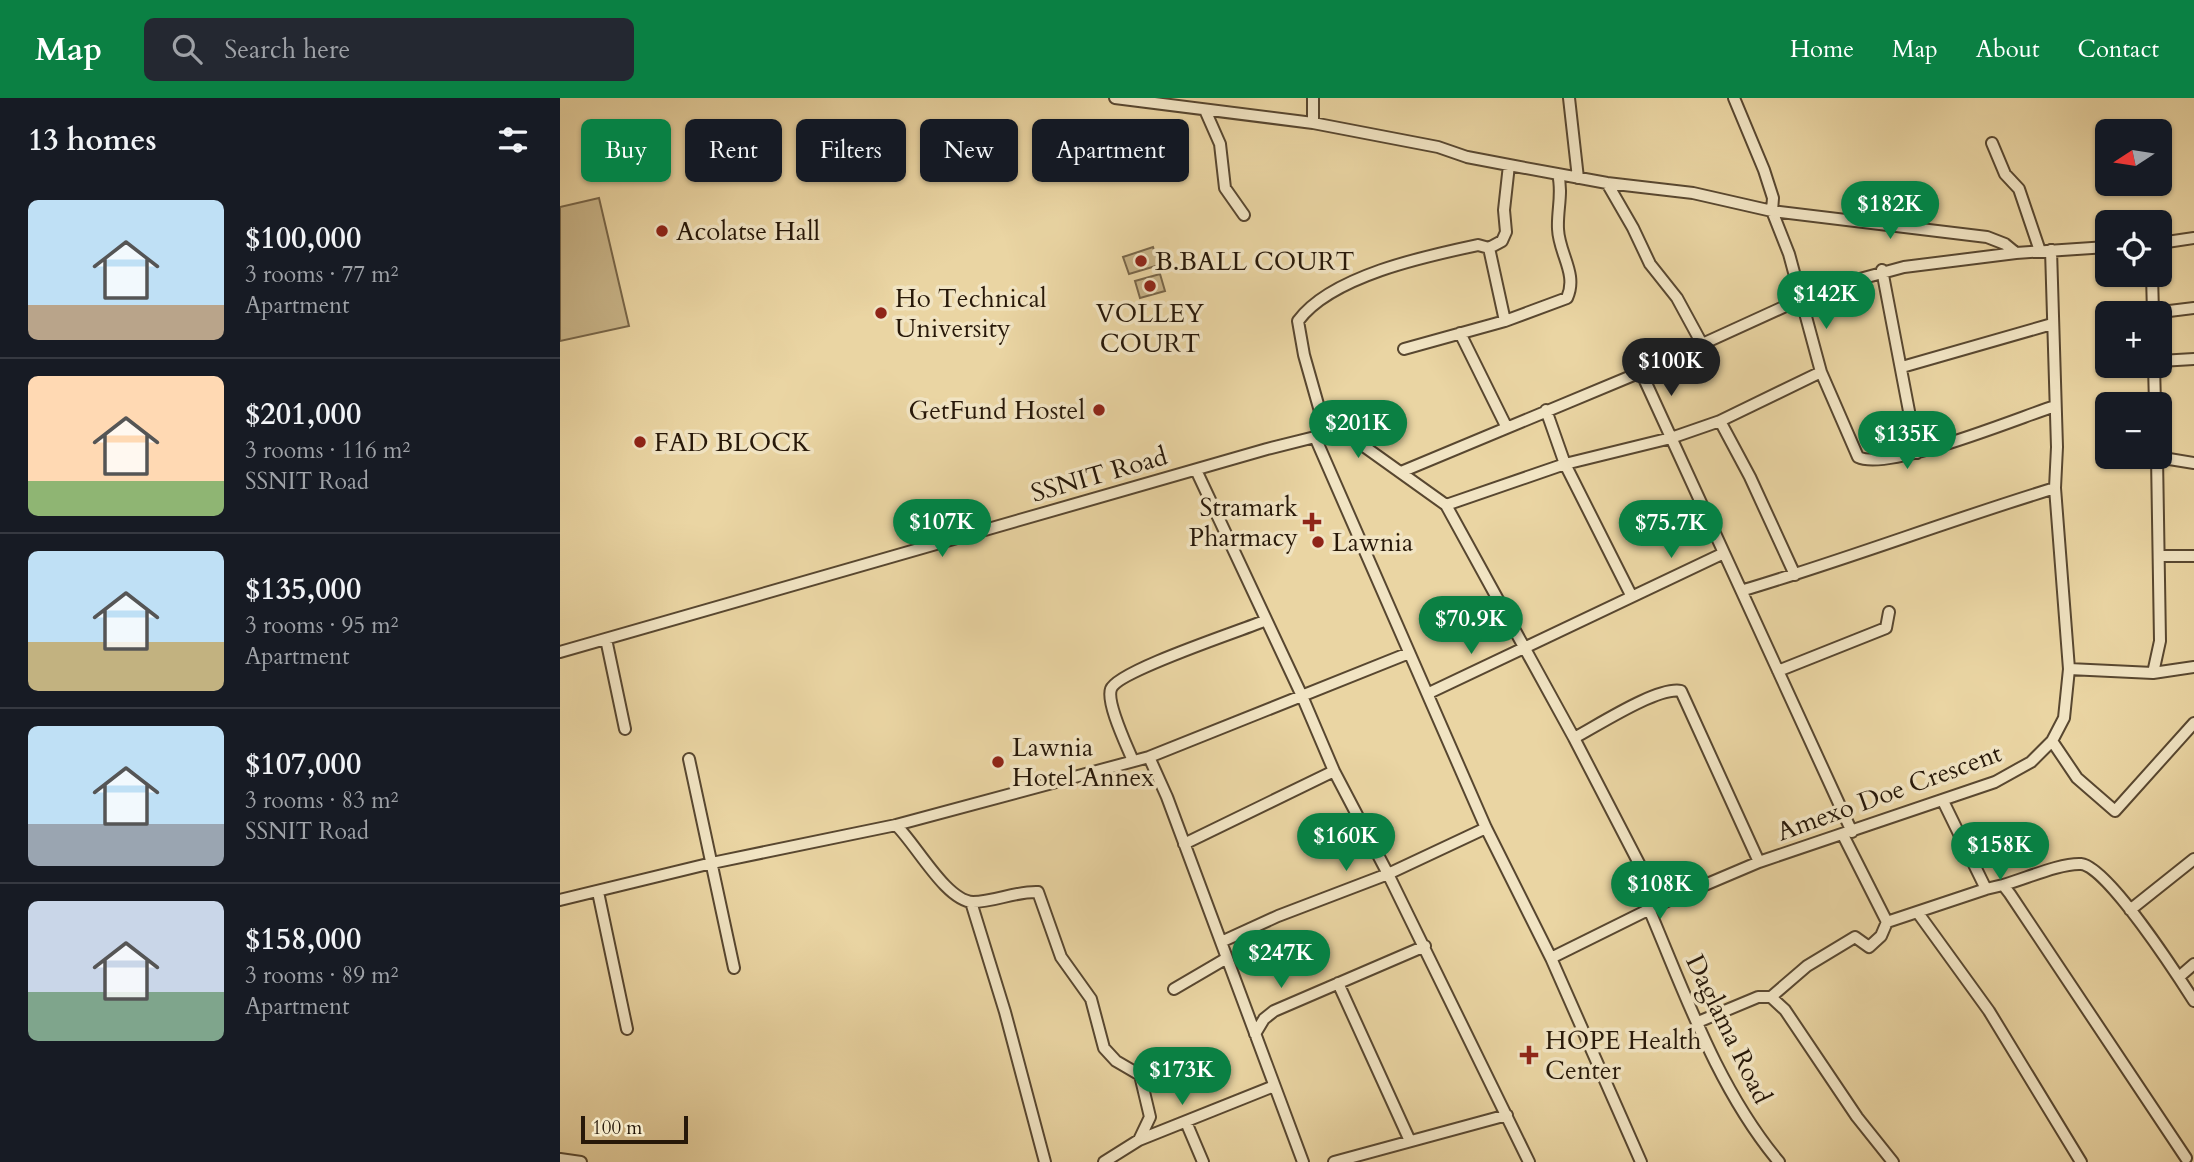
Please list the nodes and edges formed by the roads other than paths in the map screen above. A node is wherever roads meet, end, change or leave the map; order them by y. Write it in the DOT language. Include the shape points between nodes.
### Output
graph roads {
  1 [pos="1115,98"];
  2 [pos="1313,98"];
  3 [pos="1569,98"];
  4 [pos="1734,98"];
  5 [pos="1138,99"];
  6 [pos="1205,110"];
  7 [pos="1313,122"];
  8 [pos="1992,144"];
  9 [pos="1509,166"];
  10 [pos="1559,174"];
  11 [pos="1577,178"];
  12 [pos="1606,183"];
  13 [pos="1772,211"];
  14 [pos="1244,215"];
  15 [pos="2194,238"];
  16 [pos="2172,241"];
  17 [pos="1489,248"];
  18 [pos="2095,248"];
  19 [pos="2045,250"];
  20 [pos="2016,253"];
  21 [pos="1882,270"];
  22 [pos="1802,298"];
  23 [pos="2194,308"];
  24 [pos="2172,311"];
  25 [pos="1504,321"];
  26 [pos="2052,324"];
  27 [pos="1460,333"];
  28 [pos="1702,344"];
  29 [pos="1404,349"];
  30 [pos="2194,359"];
  31 [pos="2172,360"];
  32 [pos="1902,367"];
  33 [pos="1641,372"];
  34 [pos="1821,372"];
  35 [pos="2055,406"];
  36 [pos="1546,410"];
  37 [pos="1720,421"];
  38 [pos="1506,426"];
  39 [pos="1321,436"];
  40 [pos="1671,438"];
  41 [pos="1917,453"];
  42 [pos="2172,459"];
  43 [pos="2194,463"];
  44 [pos="1565,464"];
  45 [pos="2157,469"];
  46 [pos="1196,470"];
  47 [pos="1401,472"];
  48 [pos="2055,488"];
  49 [pos="1446,505"];
  50 [pos="1724,554"];
  51 [pos="2161,555"];
  52 [pos="2194,556"];
  53 [pos="1795,575"];
  54 [pos="1744,590"];
  55 [pos="1630,595"];
  56 [pos="1889,612"];
  57 [pos="1265,621"];
  58 [pos="606,639"];
  59 [pos="1525,648"];
  60 [pos="560,652"];
  61 [pos="1409,653"];
  62 [pos="2194,667"];
  63 [pos="2069,669"];
  64 [pos="1778,671"];
  65 [pos="2152,673"];
  66 [pos="1429,693"];
  67 [pos="1303,696"];
  68 [pos="2194,723"];
  69 [pos="625,729"];
  70 [pos="1574,738"];
  71 [pos="2052,741"];
  72 [pos="1149,757"];
  73 [pos="689,759"];
  74 [pos="1133,761"];
  75 [pos="1334,771"];
  76 [pos="1943,801"];
  77 [pos="896,825"];
  78 [pos="1486,828"];
  79 [pos="1847,834"];
  80 [pos="1184,844"];
  81 [pos="2194,859"];
  82 [pos="1759,862"];
  83 [pos="712,863"];
  84 [pos="1388,874"];
  85 [pos="2003,885"];
  86 [pos="1986,889"];
  87 [pos="598,892"];
  88 [pos="560,900"];
  89 [pos="971,902"];
  90 [pos="1660,904"];
  91 [pos="1648,909"];
  92 [pos="2130,910"];
  93 [pos="1917,913"];
  94 [pos="1887,922"];
  95 [pos="1221,942"];
  96 [pos="1425,946"];
  97 [pos="1227,958"];
  98 [pos="1551,958"];
  99 [pos="2194,964"];
  100 [pos="734,968"];
  101 [pos="2179,977"];
  102 [pos="1338,984"];
  103 [pos="1174,989"];
  104 [pos="1771,997"];
  105 [pos="2194,1001"];
  106 [pos="1698,1022"];
  107 [pos="627,1029"];
  108 [pos="1255,1034"];
  109 [pos="1274,1086"];
  110 [pos="1507,1115"];
  111 [pos="1186,1122"];
  112 [pos="1139,1140"];
  113 [pos="1410,1141"];
  114 [pos="2187,1158"];
  115 [pos="560,1159"];
  116 [pos="1044,1160"];
  117 [pos="1111,1160"];
  118 [pos="581,1162"];
  119 [pos="1057,1162"];
  120 [pos="1203,1162"];
  121 [pos="1303,1162"];
  122 [pos="1334,1162"];
  123 [pos="1529,1162"];
  124 [pos="1641,1162"];
  125 [pos="1779,1162"];
  126 [pos="1893,1162"];
  127 [pos="2081,1162"];
  1 -- 5 [label="street"];
  2 -- 7 [label="street"];
  3 -- 11 [label="street"];
  4 -- 13 [label="street" via="1765,170"];
  5 -- 6 [label="street"];
  6 -- 7 [label="street"];
  6 -- 14 [label="street" via="1220,144 1229,199"];
  7 -- 9 [label="street"];
  8 -- 19 [label="street, Amexo Doe Crescent" via="2005,174 2019,189"];
  9 -- 10 [label="street"];
  9 -- 17 [label="street" via="1506,232 1502,241"];
  10 -- 11 [label="street"];
  10 -- 25 [label="street" via="1558,231 1571,289 1567,298"];
  11 -- 12 [label="street"];
  12 -- 13 [label="street" via="1693,194"];
  12 -- 28 [label="street" via="1650,264 1677,298"];
  13 -- 20 [label="street" via="1987,237"];
  13 -- 22 [label="street"];
  15 -- 16 [label="street"];
  17 -- 25 [label="street"];
  17 -- 39 [label="street" via="1478,245 1395,263 1320,300 1304,313 1298,321"];
  18 -- 19 [label="street"];
  19 -- 20 [label="street"];
  19 -- 26 [label="street, Amexo Doe Crescent"];
  20 -- 21 [label="street"];
  21 -- 22 [label="street"];
  21 -- 32 [label="street"];
  22 -- 28 [label="street"];
  22 -- 34 [label="street"];
  23 -- 24 [label="street"];
  25 -- 27 [label="street"];
  26 -- 32 [label="street"];
  26 -- 35 [label="street, Amexo Doe Crescent"];
  27 -- 29 [label="street"];
  27 -- 38 [label="street"];
  28 -- 33 [label="street"];
  30 -- 31 [label="street"];
  32 -- 41 [label="street"];
  33 -- 36 [label="street"];
  33 -- 40 [label="street"];
  34 -- 37 [label="street"];
  34 -- 41 [label="street" via="1858,457 1882,461"];
  35 -- 41 [label="street"];
  35 -- 48 [label="street, Amexo Doe Crescent"];
  36 -- 38 [label="street"];
  36 -- 44 [label="street"];
  37 -- 40 [label="street"];
  37 -- 53 [label="street"];
  38 -- 47 [label="street"];
  39 -- 46 [label="street, SSNIT Road"];
  39 -- 47 [label="street, SSNIT Road" via="1351,437"];
  39 -- 61 [label="street"];
  40 -- 44 [label="street"];
  40 -- 50 [label="street"];
  42 -- 43 [label="street"];
  44 -- 49 [label="street"];
  44 -- 55 [label="street"];
  45 -- 51 [label="street"];
  46 -- 57 [label="street"];
  46 -- 58 [label="street, SSNIT Road"];
  47 -- 49 [label="street, SSNIT Road"];
  48 -- 53 [label="street" via="1947,520"];
  48 -- 63 [label="street, Amexo Doe Crescent"];
  49 -- 59 [label="street"];
  50 -- 54 [label="street"];
  50 -- 55 [label="street"];
  51 -- 52 [label="street"];
  51 -- 65 [label="street" via="2160,641"];
  53 -- 54 [label="street"];
  54 -- 64 [label="street"];
  55 -- 59 [label="street"];
  56 -- 64 [label="street" via="1886,628"];
  57 -- 67 [label="street"];
  57 -- 74 [label="street" via="1137,669 1115,682 1111,701"];
  58 -- 60 [label="street, SSNIT Road"];
  58 -- 69 [label="street"];
  59 -- 66 [label="street"];
  59 -- 70 [label="street"];
  61 -- 66 [label="street"];
  61 -- 67 [label="street"];
  62 -- 65 [label="street"];
  63 -- 65 [label="street"];
  63 -- 71 [label="street, Amexo Doe Crescent" via="2064,718"];
  64 -- 79 [label="street"];
  66 -- 78 [label="street"];
  67 -- 72 [label="street"];
  67 -- 75 [label="street"];
  68 -- 71 [label="street" via="2115,811 2077,778"];
  70 -- 82 [label="street" via="1655,697 1681,691"];
  70 -- 90 [label="street"];
  71 -- 76 [label="street, Amexo Doe Crescent" via="2015,773"];
  72 -- 74 [label="street"];
  72 -- 80 [label="street"];
  73 -- 83 [label="street"];
  74 -- 77 [label="street"];
  75 -- 80 [label="street"];
  75 -- 84 [label="street"];
  76 -- 79 [label="street, Amexo Doe Crescent"];
  76 -- 86 [label="street"];
  77 -- 83 [label="street"];
  77 -- 89 [label="street" via="951,892"];
  78 -- 84 [label="street"];
  78 -- 98 [label="street"];
  79 -- 82 [label="street, Amexo Doe Crescent"];
  79 -- 94 [label="street"];
  80 -- 95 [label="street"];
  81 -- 92 [label="street"];
  82 -- 90 [label="street, Amexo Doe Crescent"];
  83 -- 87 [label="street"];
  83 -- 100 [label="street"];
  84 -- 95 [label="street"];
  84 -- 96 [label="street"];
  85 -- 86 [label="street"];
  85 -- 92 [label="street" via="2084,864 2094,869"];
  85 -- 114 [label="street"];
  86 -- 93 [label="street"];
  87 -- 88 [label="street"];
  87 -- 107 [label="street"];
  89 -- 112 [label="street" via="1038,892 1062,957 1091,999 1104,1048 1140,1075 1150,1117"];
  89 -- 116 [label="street"];
  90 -- 91 [label="street, Amexo Doe Crescent"];
  91 -- 98 [label="street, Amexo Doe Crescent"];
  91 -- 106 [label="street, Daglama Road"];
  92 -- 101 [label="street"];
  93 -- 94 [label="street"];
  93 -- 127 [label="street" via="1989,1011"];
  94 -- 104 [label="street" via="1875,944 1869,947 1855,937 1842,943"];
  95 -- 97 [label="street"];
  96 -- 102 [label="street"];
  96 -- 110 [label="street"];
  97 -- 103 [label="street"];
  97 -- 108 [label="street"];
  98 -- 124 [label="street"];
  99 -- 101 [label="street"];
  101 -- 105 [label="street"];
  102 -- 108 [label="street" via="1274,1011"];
  102 -- 113 [label="street"];
  104 -- 106 [label="street"];
  104 -- 126 [label="street"];
  106 -- 125 [label="street, Daglama Road" via="1730,1094"];
  108 -- 109 [label="street"];
  109 -- 111 [label="street"];
  109 -- 121 [label="street"];
  110 -- 113 [label="street"];
  110 -- 123 [label="street"];
  111 -- 112 [label="street"];
  111 -- 120 [label="street"];
  112 -- 117 [label="street"];
  113 -- 122 [label="street"];
  115 -- 118 [label="street"];
  116 -- 119 [label="street"];
}
